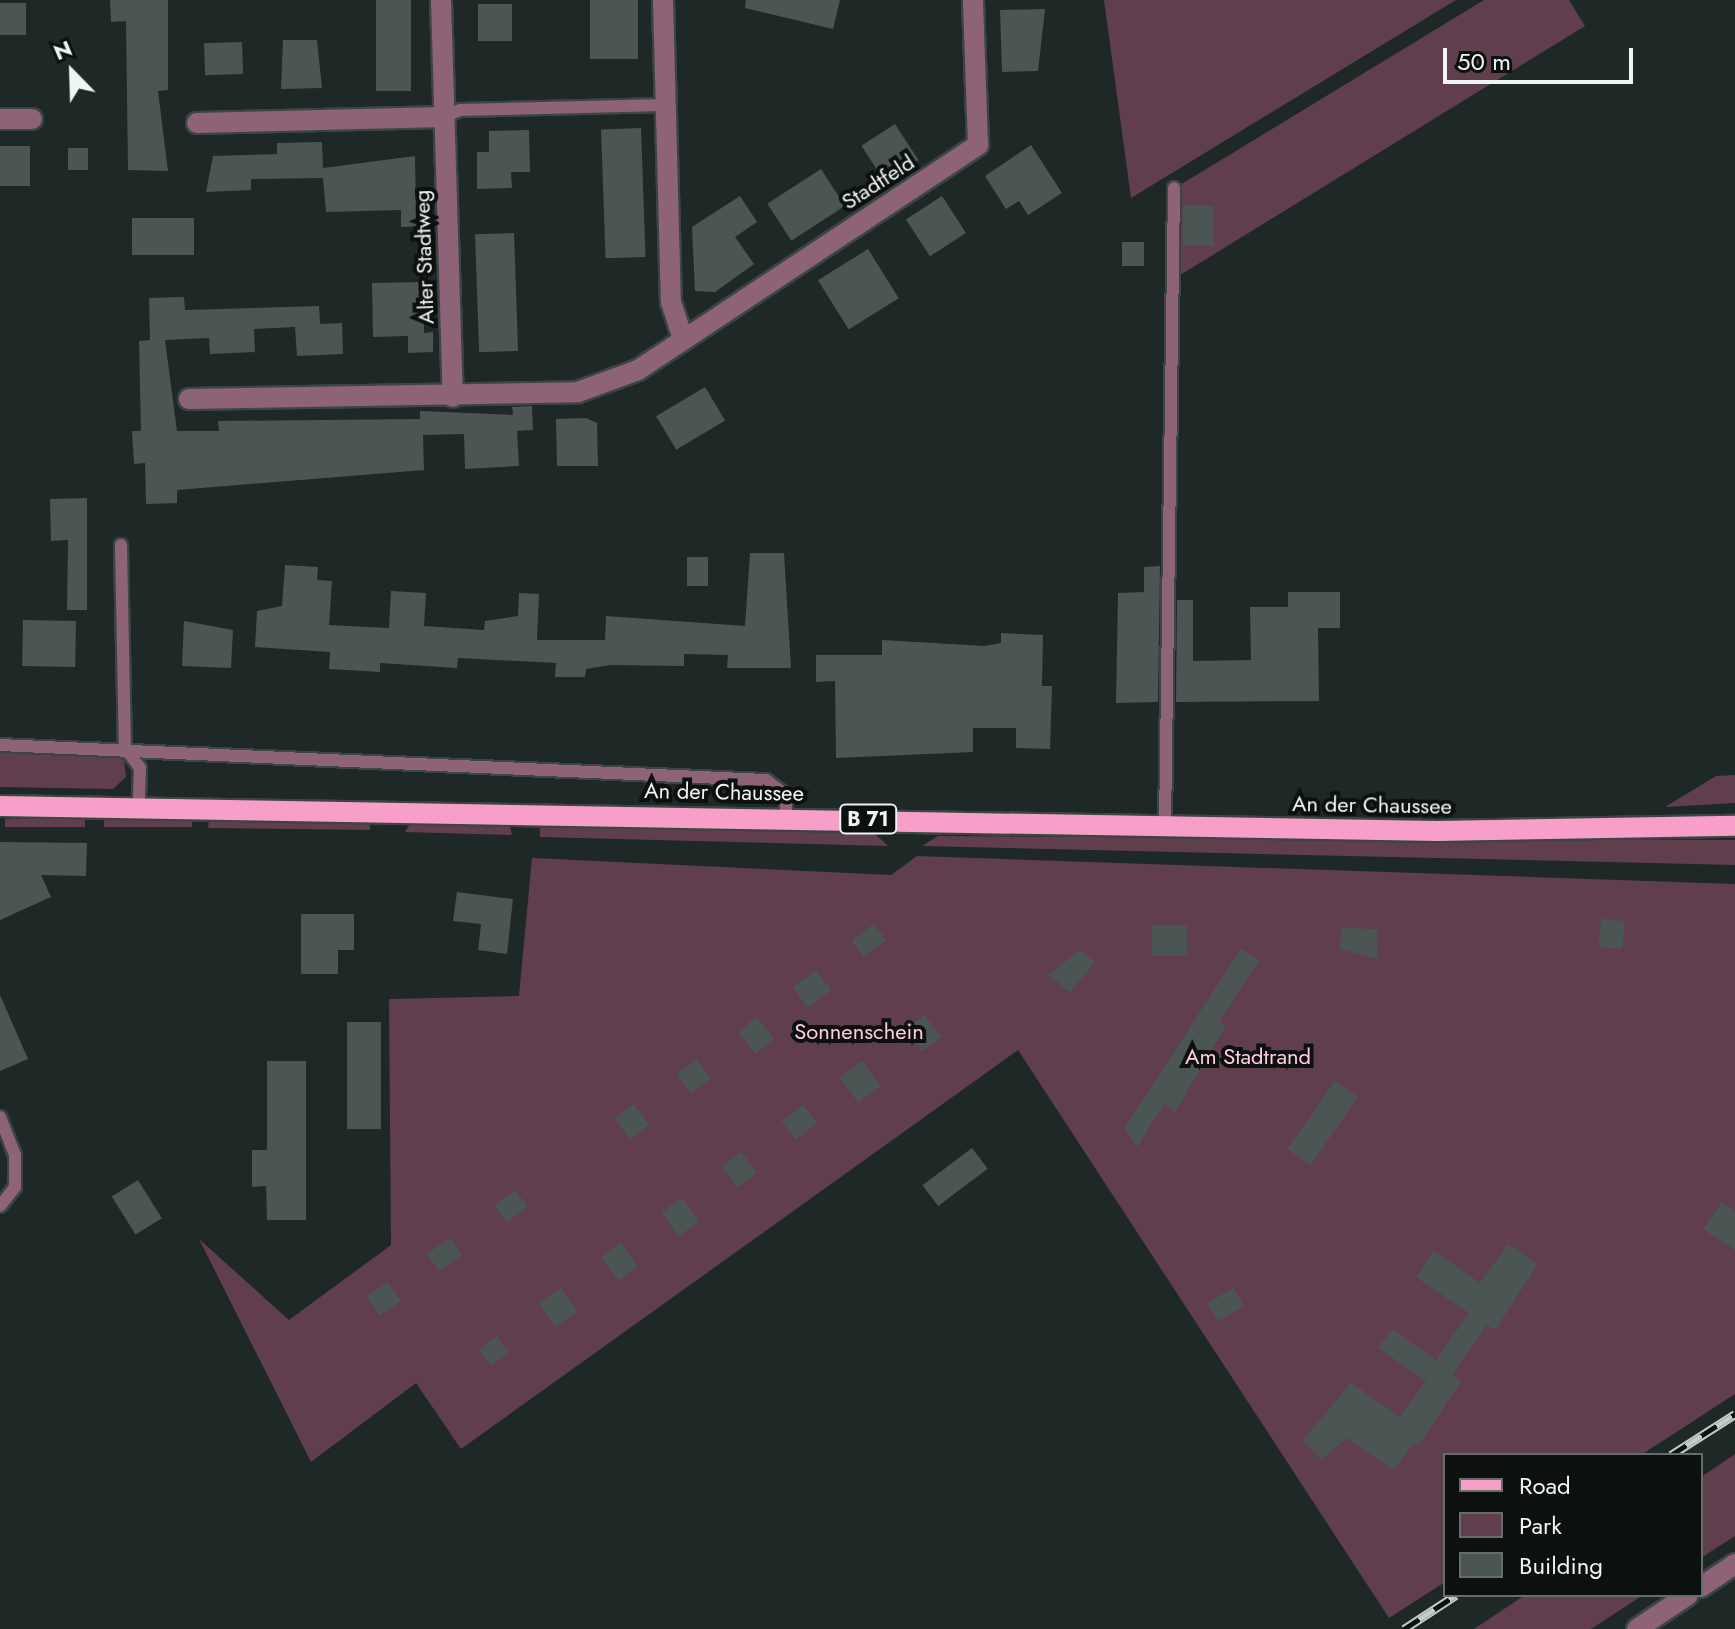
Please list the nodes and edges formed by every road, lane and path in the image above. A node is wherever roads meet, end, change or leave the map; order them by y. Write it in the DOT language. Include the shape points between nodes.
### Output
graph roads {
  1 [pos="441,0"];
  2 [pos="663,0"];
  3 [pos="973,0"];
  4 [pos="665,105"];
  5 [pos="443,117"];
  6 [pos="0,119"];
  7 [pos="32,119"];
  8 [pos="197,123"];
  9 [pos="1174,188"];
  10 [pos="683,339"];
  11 [pos="453,397"];
  12 [pos="189,399"];
  13 [pos="121,545"];
  14 [pos="0,745"];
  15 [pos="125,748"];
  16 [pos="139,805"];
  17 [pos="0,806"];
  18 [pos="786,818"];
  19 [pos="1165,826"];
  20 [pos="1735,826"];
  21 [pos="0,1117"];
  22 [pos="0,1206"];
  23 [pos="1735,1564"];
  24 [pos="1703,1586"];
  25 [pos="1685,1597"];
  26 [pos="1637,1629"];
  1 -- 5 [label="street, Alter Stadtweg"];
  2 -- 4 [label="street"];
  3 -- 10 [label="street, Stadtfeld" via="978,145"];
  4 -- 5 [label="lane" via="460,110"];
  4 -- 10 [label="street" via="671,302"];
  5 -- 8 [label="street"];
  5 -- 11 [label="street, Alter Stadtweg"];
  6 -- 7 [label="street"];
  9 -- 19 [label="lane"];
  10 -- 11 [label="street, Stadtfeld" via="609,383"];
  11 -- 12 [label="street"];
  13 -- 15 [label="lane"];
  14 -- 15 [label="lane"];
  15 -- 16 [label="lane" via="140,768"];
  15 -- 18 [label="lane" via="766,780 786,795"];
  16 -- 17 [label="main road, An der Chaussee / B 71"];
  16 -- 18 [label="main road, An der Chaussee / B 71"];
  18 -- 19 [label="main road, An der Chaussee / B 71"];
  19 -- 20 [label="main road, An der Chaussee / B 71"];
  21 -- 22 [label="lane" via="15,1187"];
  23 -- 24 [label="street"];
  25 -- 26 [label="street"];
}
